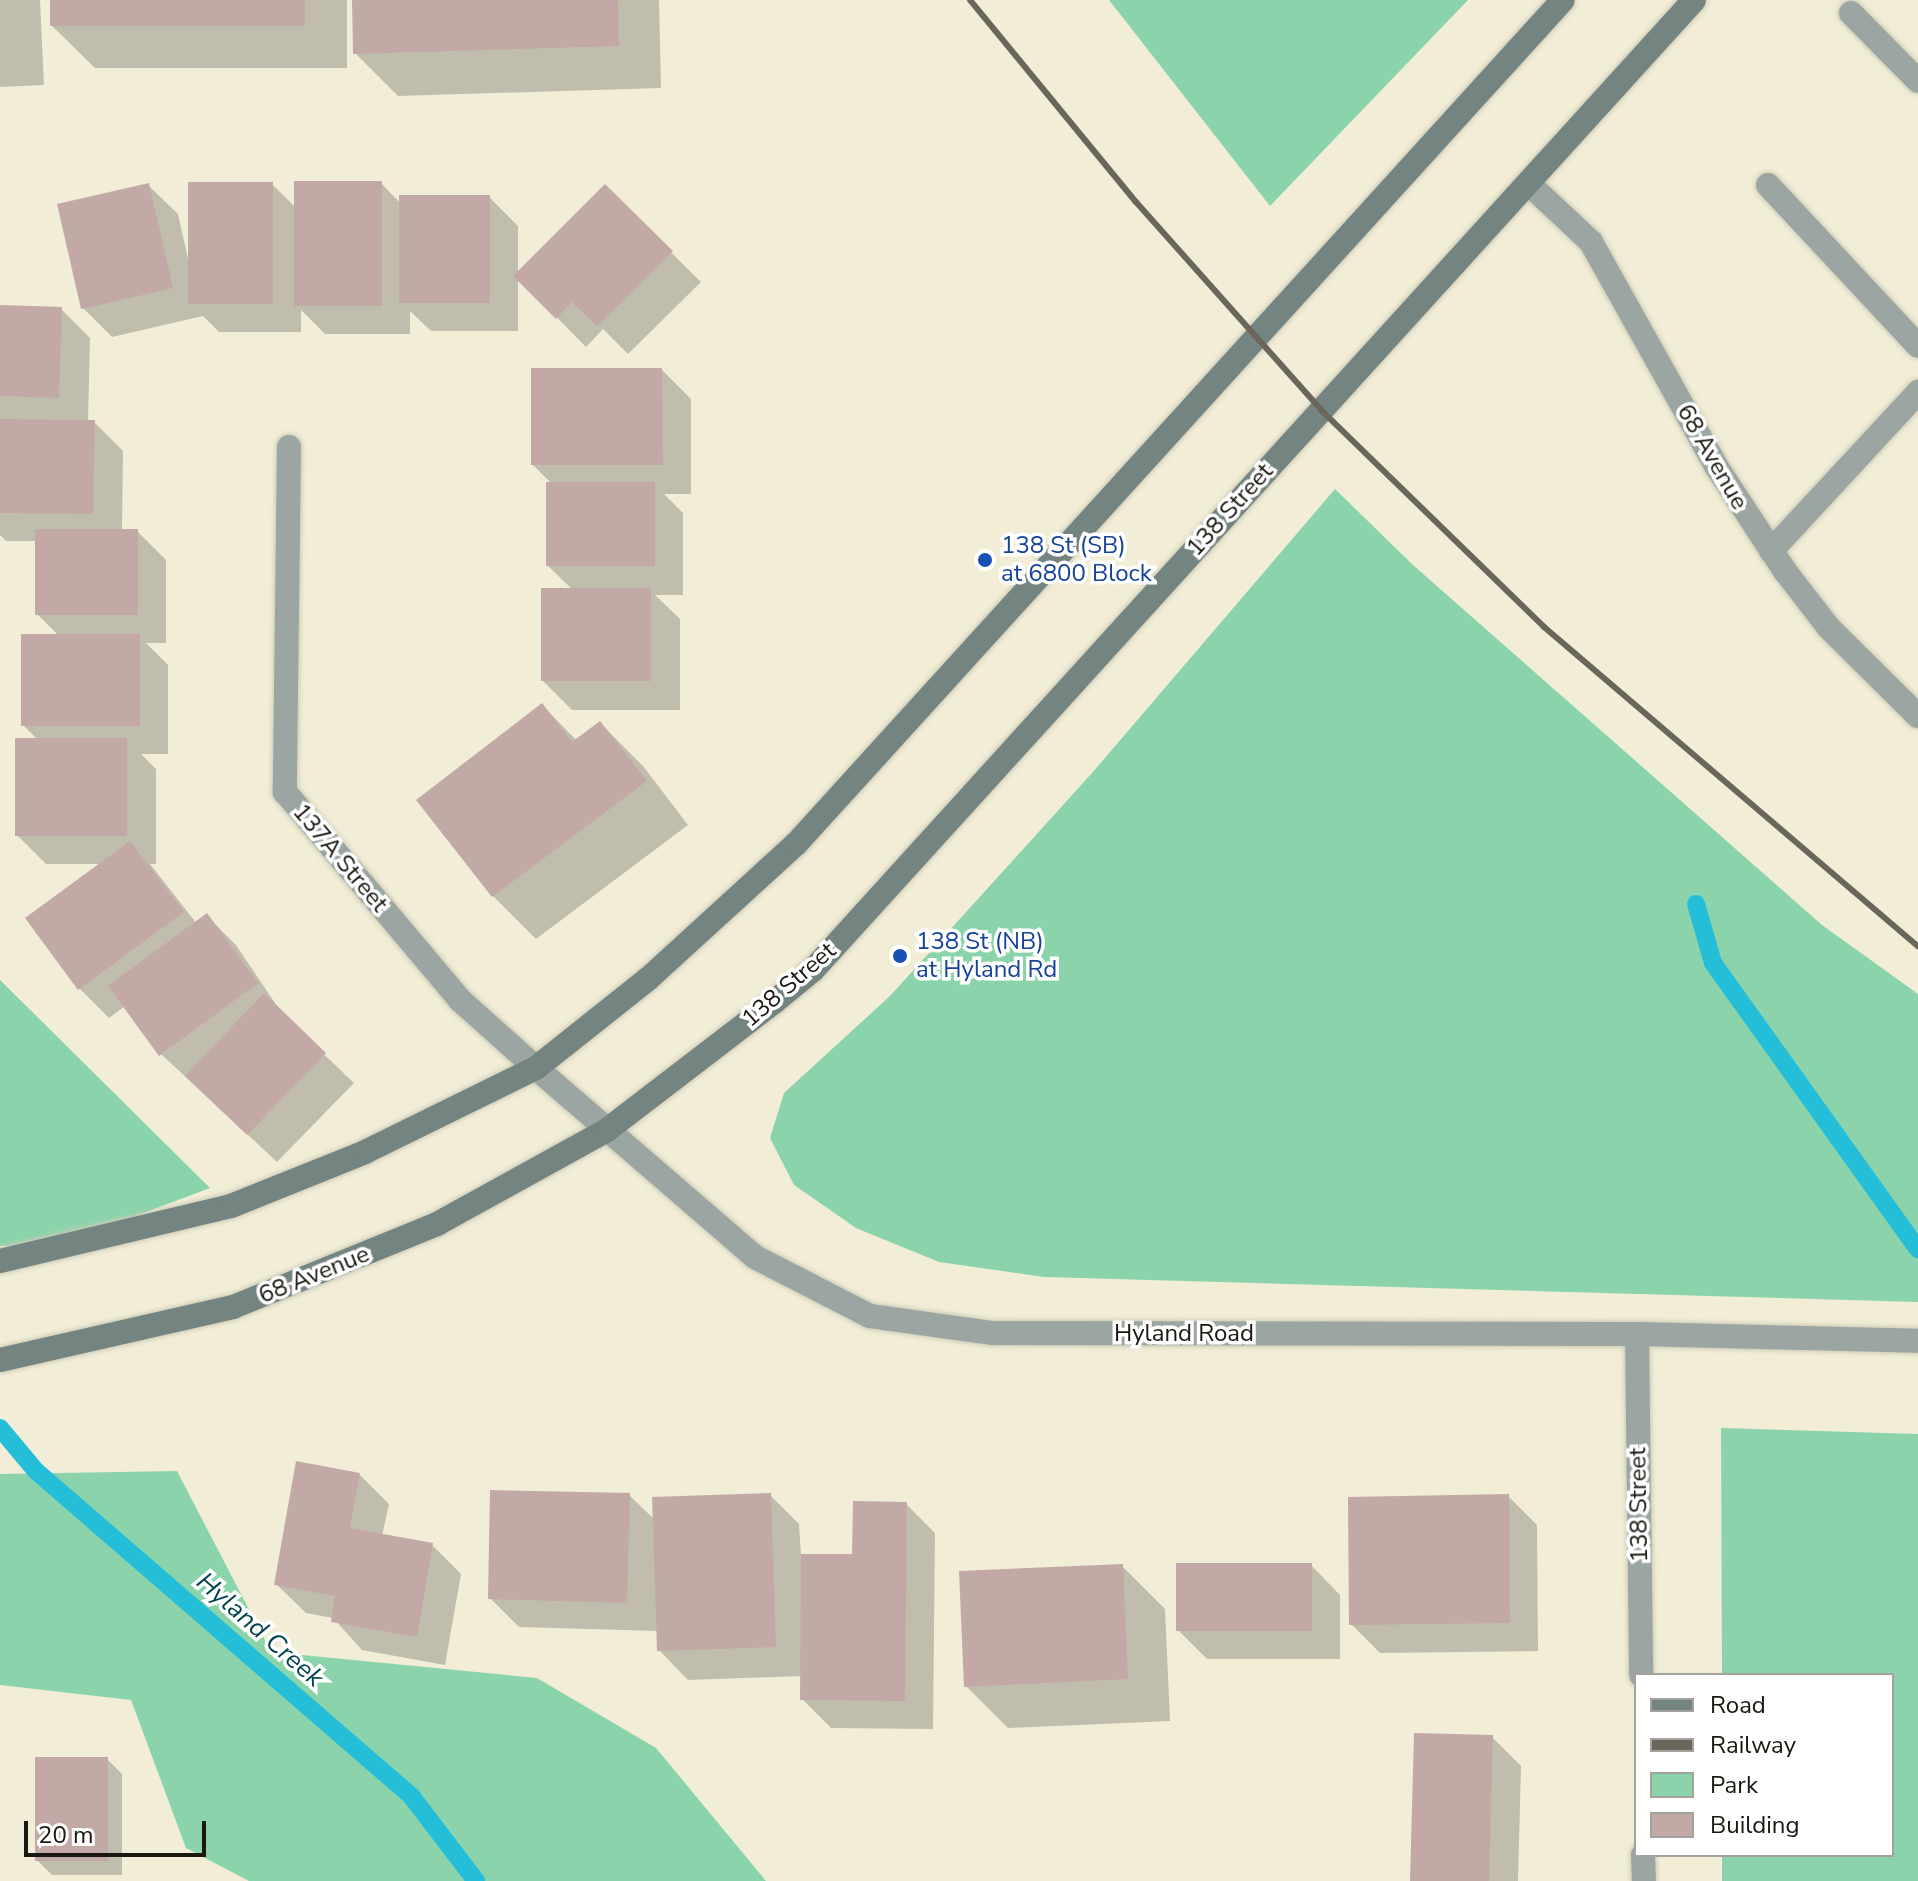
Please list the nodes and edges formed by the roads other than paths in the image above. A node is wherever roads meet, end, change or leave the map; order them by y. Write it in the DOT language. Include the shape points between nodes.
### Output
graph roads {
  1 [pos="1563,0"];
  2 [pos="1694,0"];
  3 [pos="1851,13"];
  4 [pos="1918,81"];
  5 [pos="1529,184"];
  6 [pos="1768,185"];
  7 [pos="1918,346"];
  8 [pos="1918,392"];
  9 [pos="289,447"];
  10 [pos="1771,551"];
  11 [pos="1918,716"];
  12 [pos="536,1068"];
  13 [pos="607,1130"];
  14 [pos="0,1261"];
  15 [pos="1637,1334"];
  16 [pos="1918,1341"];
  17 [pos="0,1360"];
  18 [pos="1641,1673"];
  19 [pos="1643,1857"];
  20 [pos="1644,1881"];
  1 -- 12 [label="main road" via="796,844 689,944"];
  2 -- 5 [label="main road, 138 Street"];
  3 -- 4 [label="street"];
  5 -- 10 [label="street, 68 Avenue" via="1591,242 1716,466"];
  5 -- 13 [label="main road, 138 Street" via="813,970"];
  6 -- 7 [label="street"];
  8 -- 10 [label="street"];
  9 -- 12 [label="street, 137A Street" via="285,792 460,1000"];
  10 -- 11 [label="street, 68 Avenue" via="1829,628"];
  12 -- 13 [label="street, Hyland Road"];
  12 -- 14 [label="main road" via="365,1152 231,1206"];
  13 -- 15 [label="street, Hyland Road" via="755,1257 870,1316 993,1333"];
  13 -- 17 [label="main road, 68 Avenue" via="437,1224 301,1282 161,1326"];
  15 -- 16 [label="street, Hyland Road"];
  15 -- 18 [label="street, 138 Street"];
  19 -- 20 [label="street"];
}
